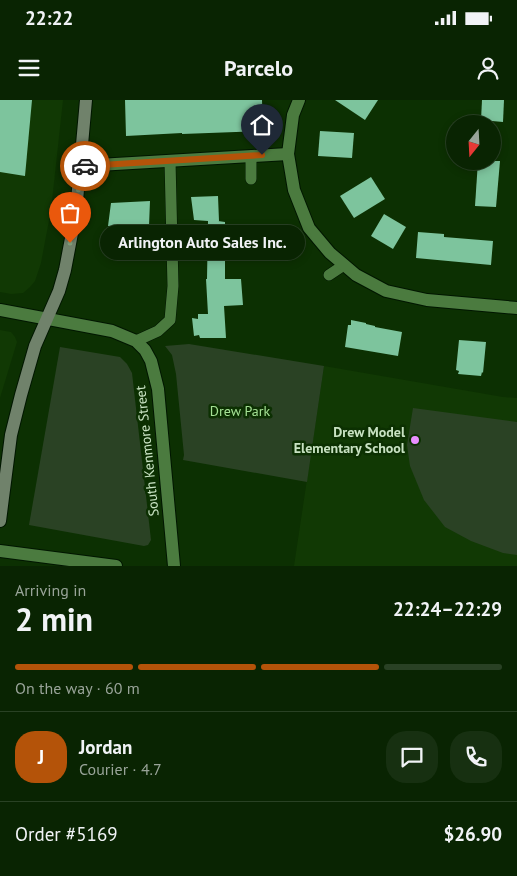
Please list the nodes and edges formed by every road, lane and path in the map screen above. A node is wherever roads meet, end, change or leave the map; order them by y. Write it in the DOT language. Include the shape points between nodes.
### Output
graph roads {
  1 [pos="86,100"];
  2 [pos="298,100"];
  3 [pos="288,154"];
  4 [pos="251,156"];
  5 [pos="170,161"];
  6 [pos="81,166"];
  7 [pos="251,179"];
  8 [pos="344,265"];
  9 [pos="328,276"];
  10 [pos="517,308"];
  11 [pos="0,310"];
  12 [pos="48,318"];
  13 [pos="136,341"];
  14 [pos="0,521"];
  15 [pos="0,551"];
  16 [pos="116,566"];
  17 [pos="174,566"];
  1 -- 6 [label="main road"];
  2 -- 3 [label="street"];
  3 -- 4 [label="street"];
  3 -- 8 [label="street" via="294,190 309,228"];
  4 -- 5 [label="street"];
  4 -- 7 [label="lane"];
  5 -- 6 [label="street"];
  5 -- 13 [label="lane" via="173,286 170,320 158,331"];
  6 -- 12 [label="main road" via="65,270"];
  8 -- 9 [label="lane"];
  8 -- 10 [label="street" via="386,291 427,300"];
  11 -- 12 [label="street, South Kenmore Street"];
  12 -- 13 [label="street, South Kenmore Street" via="112,331"];
  12 -- 14 [label="main road" via="35,346 11,435"];
  13 -- 17 [label="street, South Kenmore Street" via="151,360 158,390"];
  15 -- 16 [label="street"];
}
